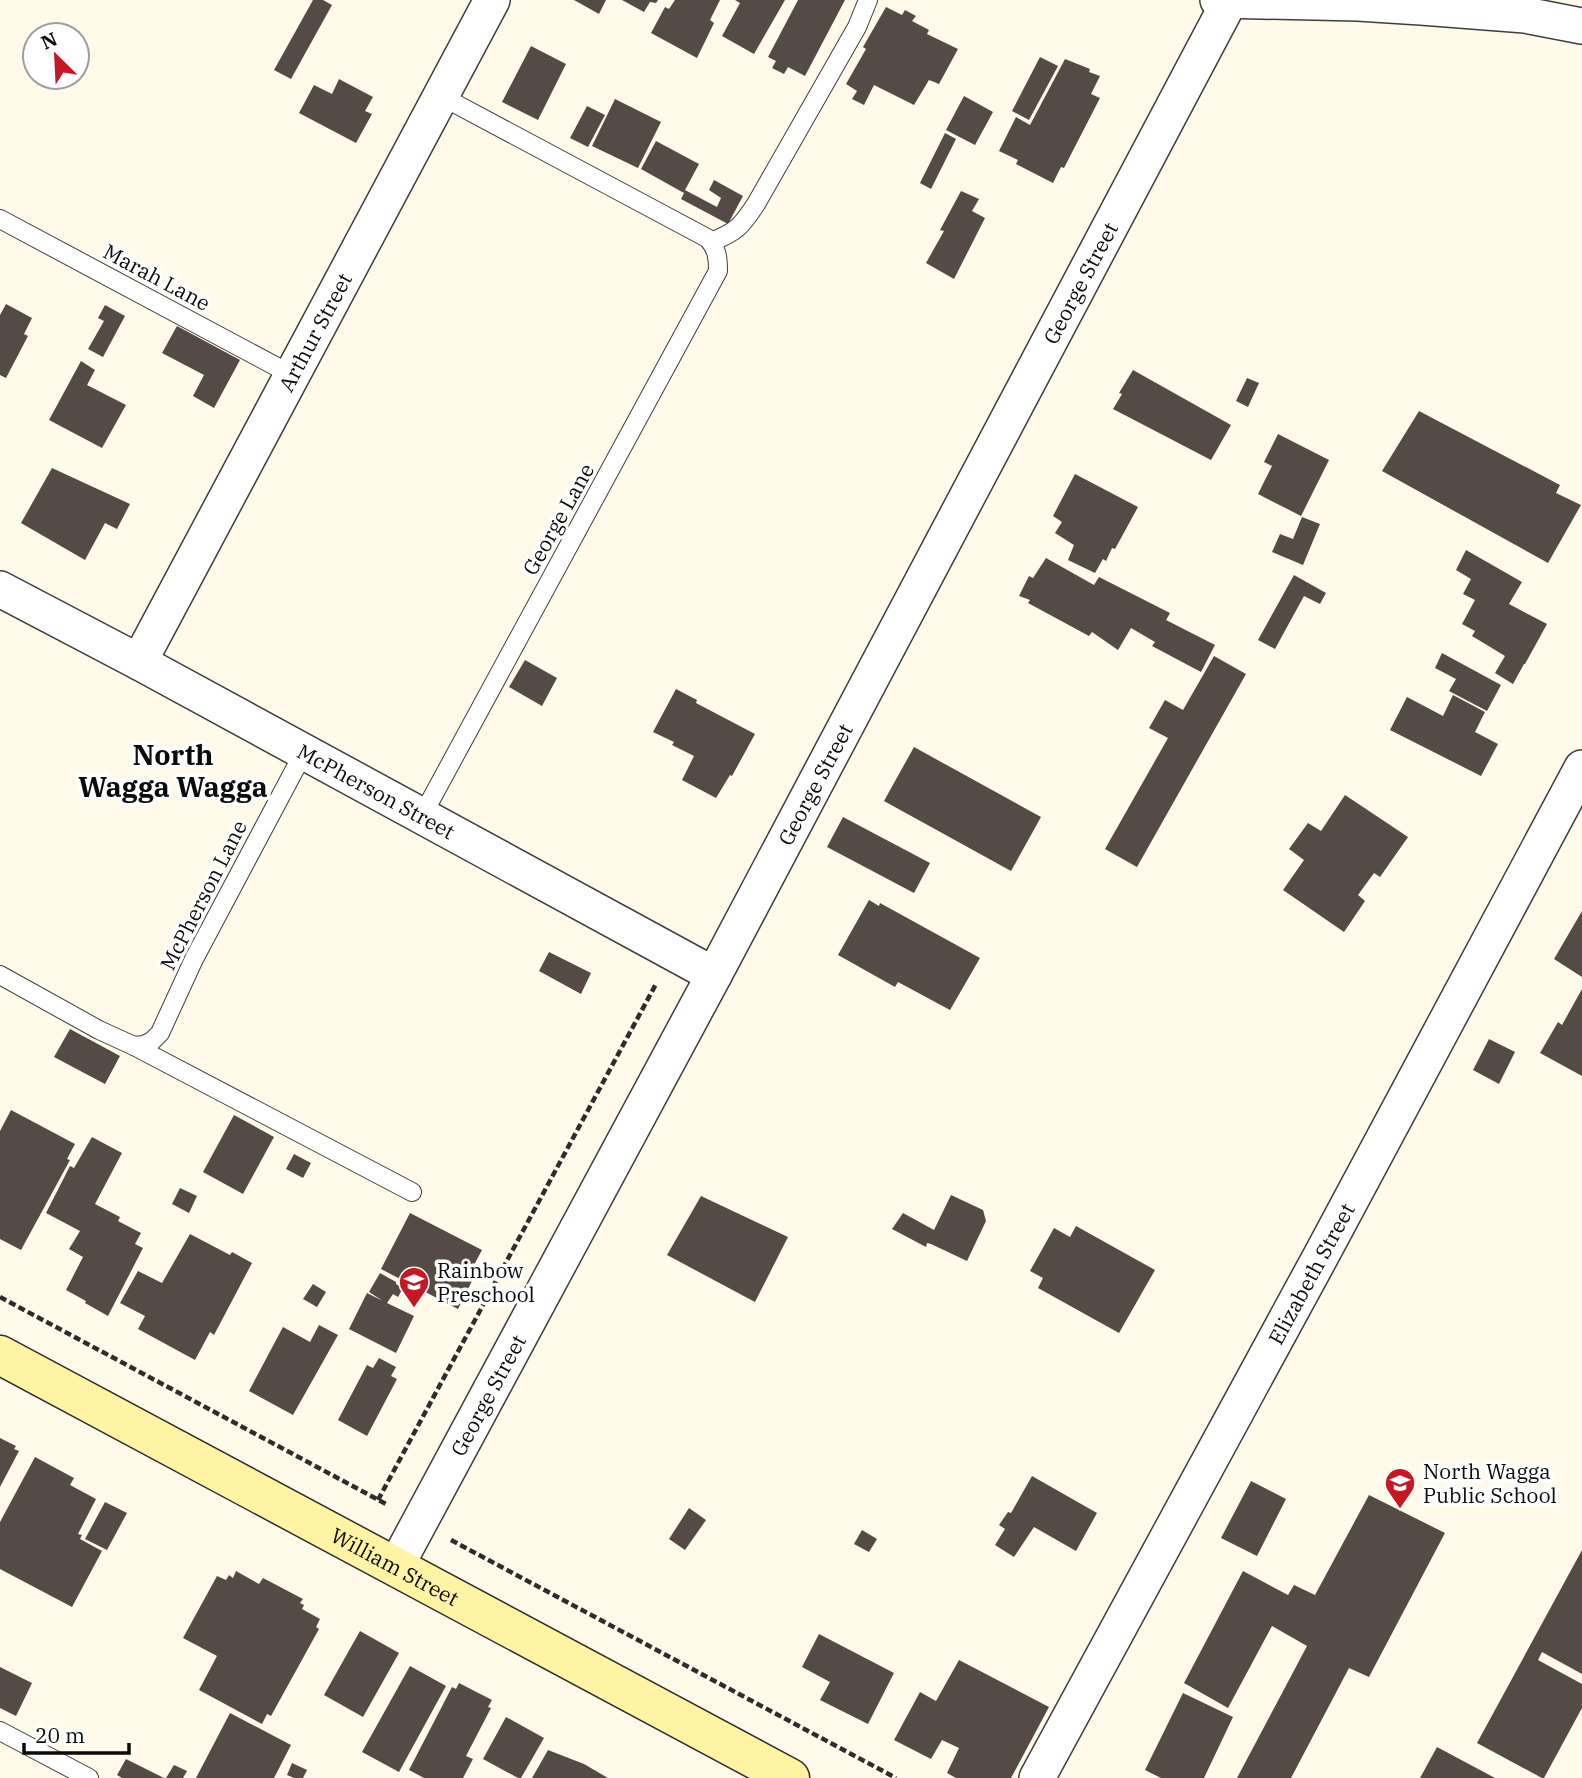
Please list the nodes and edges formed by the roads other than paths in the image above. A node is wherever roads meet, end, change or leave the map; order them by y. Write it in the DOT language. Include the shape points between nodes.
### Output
graph roads {
  1 [pos="492,0"];
  2 [pos="868,0"];
  3 [pos="1218,0"];
  4 [pos="1230,1"];
  5 [pos="1420,3"];
  6 [pos="1582,26"];
  7 [pos="441,96"];
  8 [pos="0,219"];
  9 [pos="710,242"];
  10 [pos="292,374"];
  11 [pos="0,589"];
  12 [pos="139,662"];
  13 [pos="304,752"];
  14 [pos="1582,768"];
  15 [pos="422,816"];
  16 [pos="0,975"];
  17 [pos="714,975"];
  18 [pos="134,1046"];
  19 [pos="412,1192"];
  20 [pos="0,1355"];
  21 [pos="396,1566"];
  22 [pos="0,1731"];
  23 [pos="89,1778"];
  24 [pos="790,1778"];
  25 [pos="1037,1778"];
  1 -- 7 [label="street, Arthur Street"];
  2 -- 9 [label="lane" via="756,204 732,233"];
  3 -- 4 [label="street"];
  4 -- 5 [label="street"];
  4 -- 17 [label="street, George Street"];
  5 -- 6 [label="street"];
  7 -- 9 [label="lane"];
  7 -- 10 [label="street, Arthur Street"];
  8 -- 10 [label="lane, Marah Lane"];
  9 -- 15 [label="lane, George Lane" via="718,257 718,271"];
  10 -- 12 [label="street, Arthur Street"];
  11 -- 12 [label="street, McPherson Street"];
  12 -- 13 [label="street, McPherson Street"];
  13 -- 15 [label="street, McPherson Street"];
  13 -- 18 [label="lane, McPherson Lane" via="160,1033 144,1045"];
  14 -- 25 [label="street, Elizabeth Street"];
  15 -- 17 [label="street, McPherson Street"];
  16 -- 18 [label="lane"];
  17 -- 21 [label="street, George Street"];
  18 -- 19 [label="lane"];
  20 -- 21 [label="street, William Street"];
  21 -- 24 [label="street, William Street"];
  22 -- 23 [label="lane"];
}
